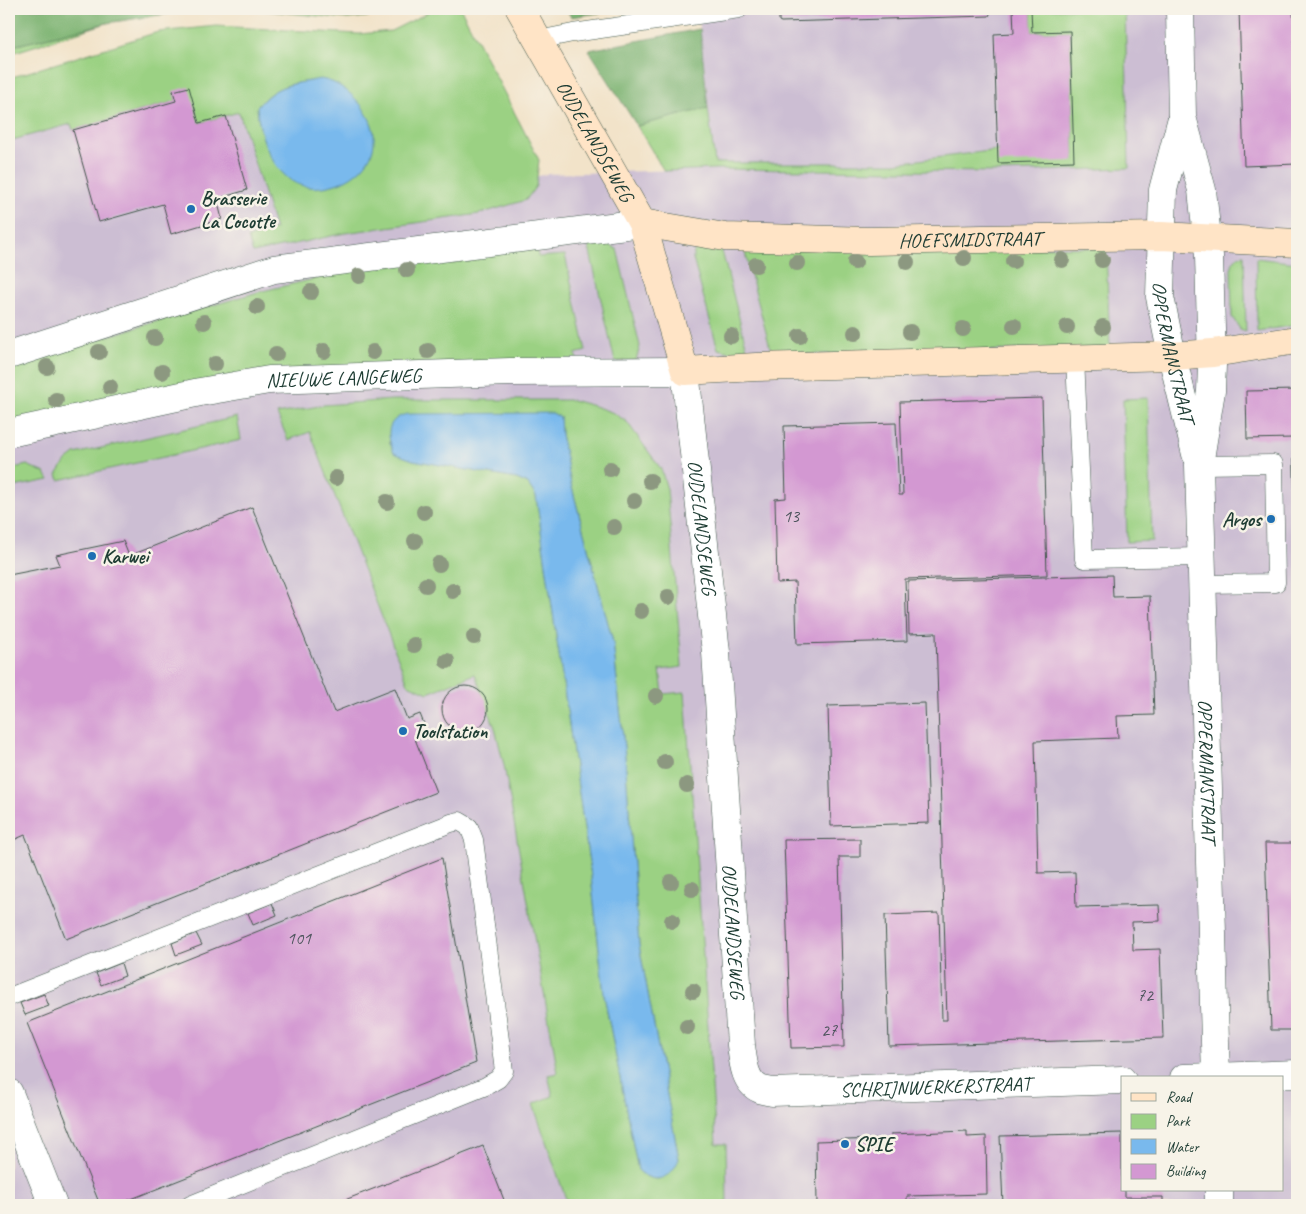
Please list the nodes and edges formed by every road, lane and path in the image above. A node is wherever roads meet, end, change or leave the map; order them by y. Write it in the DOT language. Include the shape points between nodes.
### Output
graph roads {
  1 [pos="520,9"];
  2 [pos="739,9"];
  3 [pos="1180,9"];
  4 [pos="538,40"];
  5 [pos="1182,117"];
  6 [pos="642,223"];
  7 [pos="1161,236"];
  8 [pos="1208,238"];
  9 [pos="1297,243"];
  10 [pos="1297,340"];
  11 [pos="1213,353"];
  12 [pos="9,355"];
  13 [pos="1172,356"];
  14 [pos="1075,358"];
  15 [pos="685,371"];
  16 [pos="9,433"];
  17 [pos="1199,465"];
  18 [pos="1202,557"];
  19 [pos="1203,584"];
  20 [pos="9,997"];
  21 [pos="1297,1074"];
  22 [pos="1216,1076"];
  23 [pos="1243,1076"];
  24 [pos="1121,1080"];
  25 [pos="751,1082"];
  26 [pos="9,1093"];
  27 [pos="1219,1192"];
  28 [pos="53,1205"];
  29 [pos="190,1205"];
  30 [pos="1219,1205"];
  1 -- 4 [label="street, OUDELANDSEWEG"];
  2 -- 4 [label="lane"];
  3 -- 5 [label="street"];
  4 -- 6 [label="street, OUDELANDSEWEG"];
  5 -- 7 [label="street, OPPERMANSTRAAT" via="1163,190"];
  5 -- 8 [label="street, OPPERMANSTRAAT" via="1202,190"];
  6 -- 7 [label="street, HOEFSMIDSTRAAT" via="735,238 869,241"];
  6 -- 12 [label="street" via="274,269"];
  6 -- 15 [label="street, OUDELANDSEWEG"];
  7 -- 8 [label="street, HOEFSMIDSTRAAT"];
  7 -- 13 [label="street, OPPERMANSTRAAT" via="1160,297"];
  8 -- 9 [label="street, HOEFSMIDSTRAAT"];
  8 -- 11 [label="street, OPPERMANSTRAAT"];
  10 -- 11 [label="street"];
  11 -- 13 [label="street"];
  11 -- 17 [label="street, OPPERMANSTRAAT" via="1211,391"];
  13 -- 14 [label="street"];
  13 -- 17 [label="street, OPPERMANSTRAAT"];
  14 -- 15 [label="street"];
  14 -- 18 [label="lane" via="1084,559"];
  15 -- 16 [label="street, NIEUWE LANGEWEG" via="510,372 269,380"];
  15 -- 25 [label="street, OUDELANDSEWEG" via="716,652 741,1045 744,1066"];
  17 -- 18 [label="street, OPPERMANSTRAAT"];
  17 -- 19 [label="lane" via="1274,464 1276,583"];
  18 -- 19 [label="street, OPPERMANSTRAAT"];
  19 -- 22 [label="street, OPPERMANSTRAAT"];
  20 -- 29 [label="lane" via="451,823 459,821 469,827 474,840 504,1071 486,1086"];
  21 -- 23 [label="street"];
  24 -- 25 [label="street, SCHRIJNWERKERSTRAAT" via="772,1092"];
  26 -- 28 [label="street"];
  27 -- 30 [label="street"];
}
